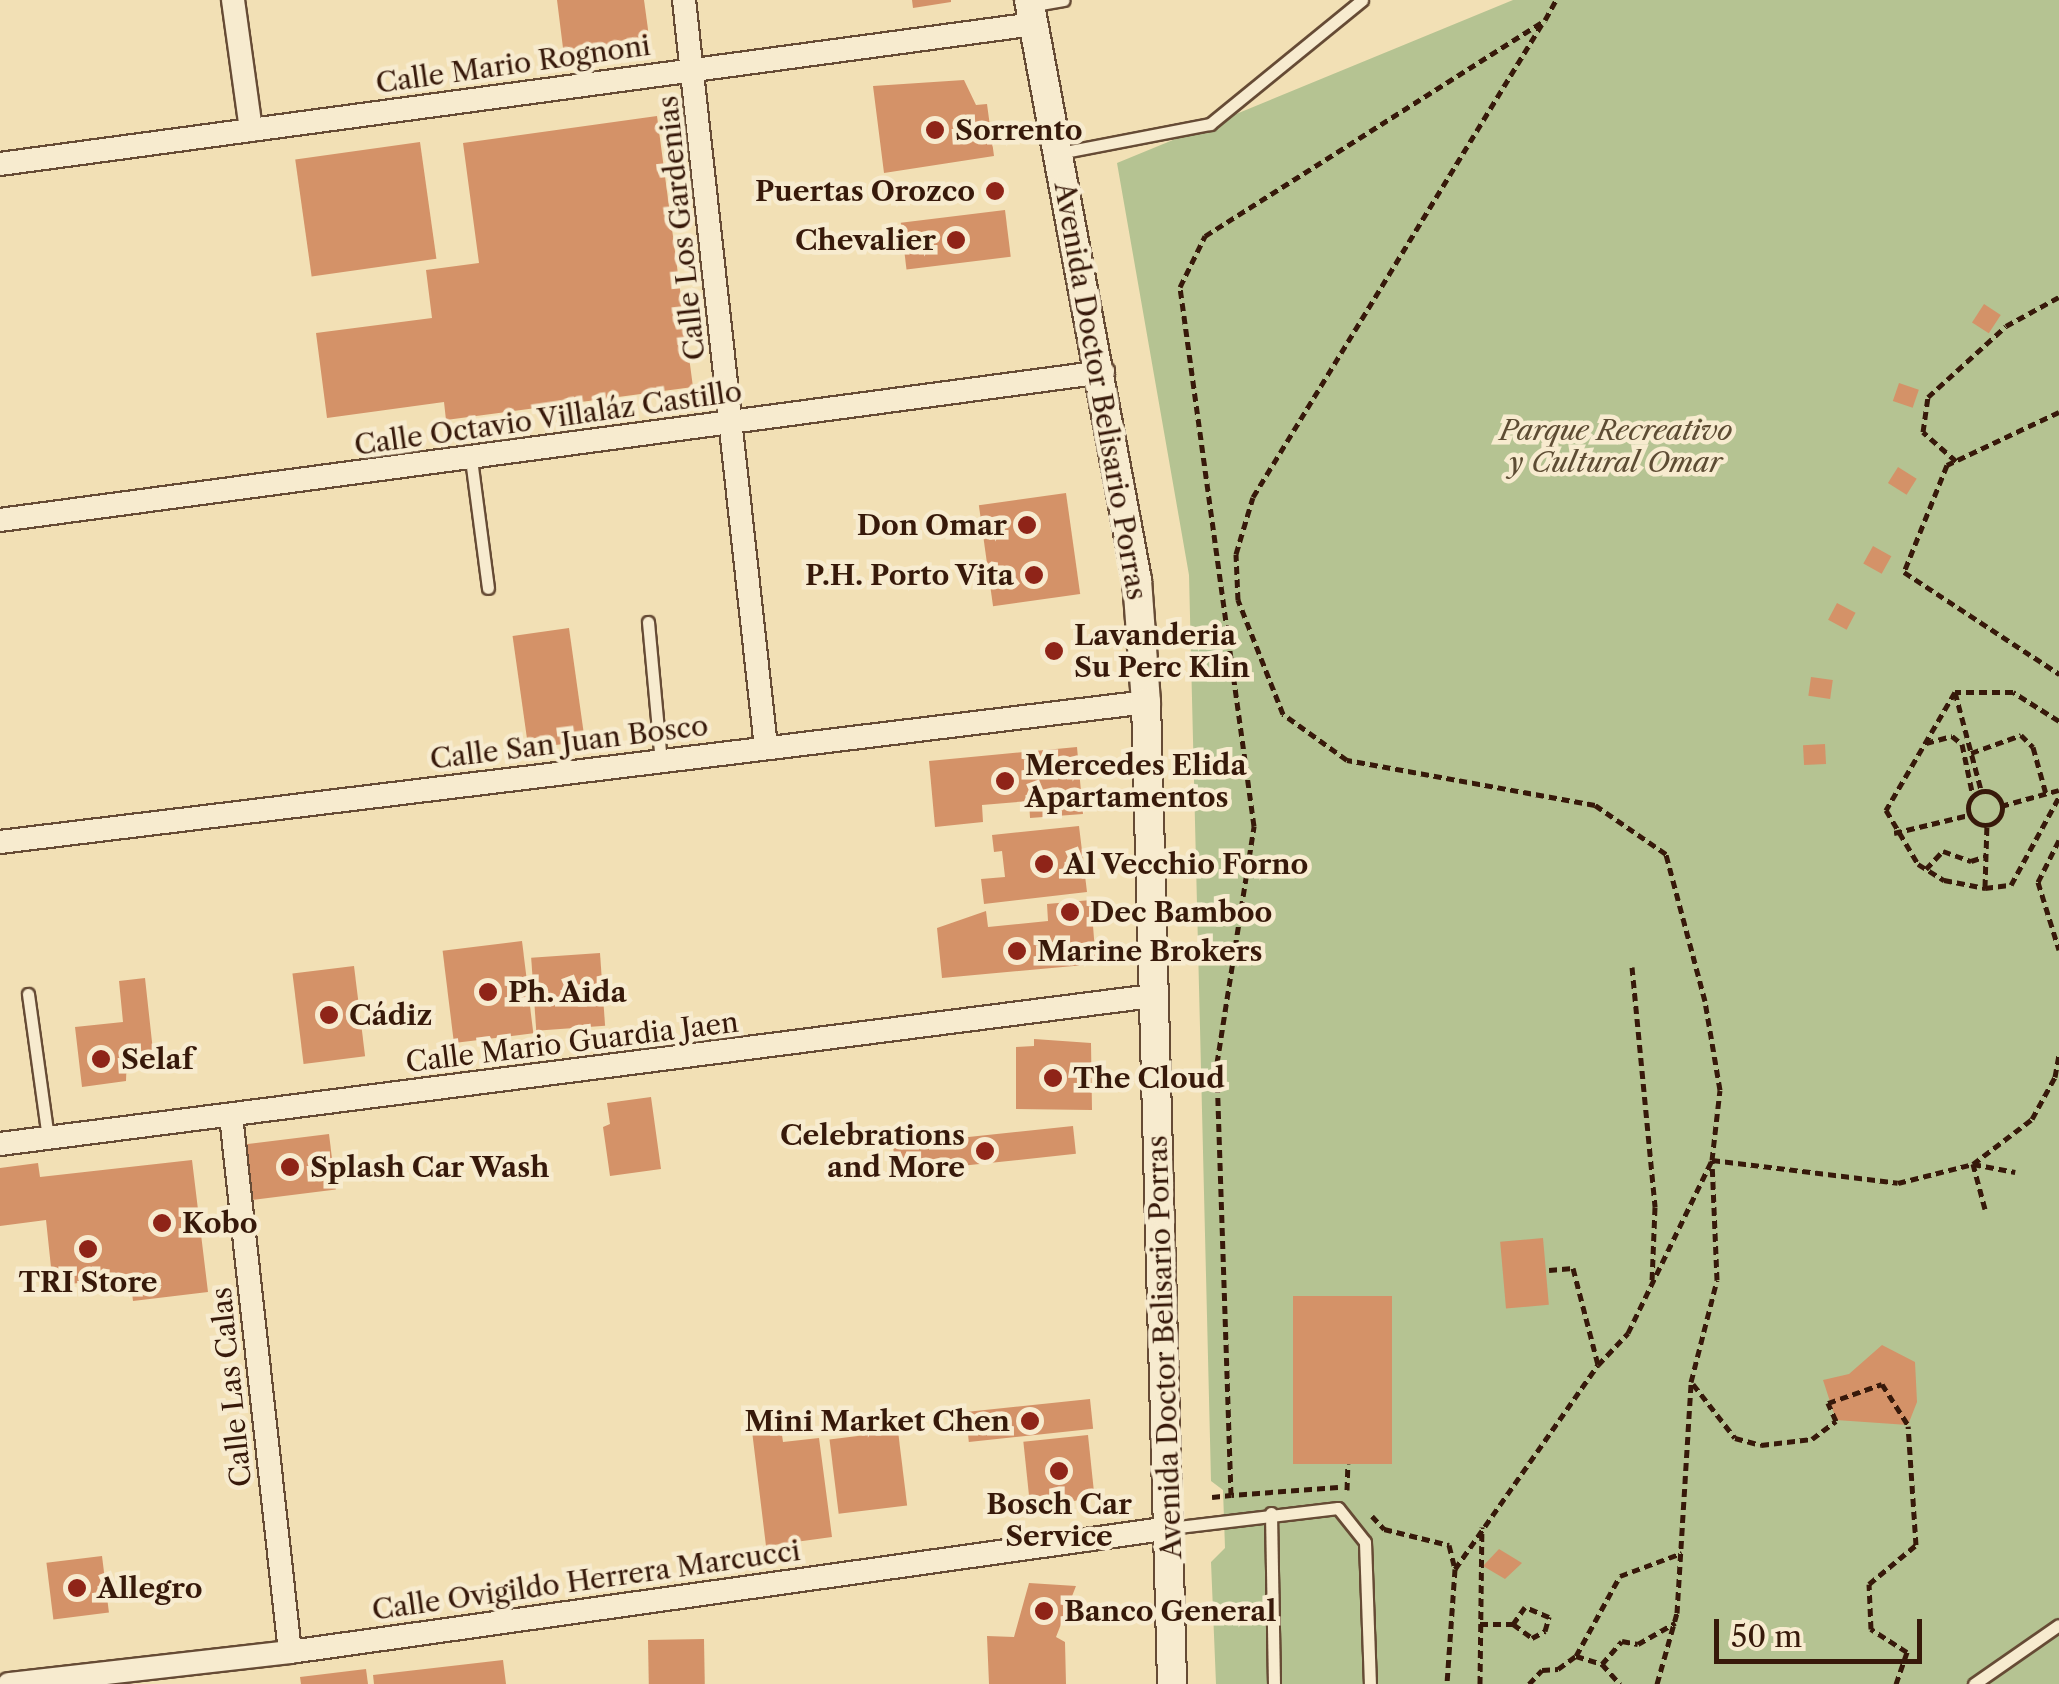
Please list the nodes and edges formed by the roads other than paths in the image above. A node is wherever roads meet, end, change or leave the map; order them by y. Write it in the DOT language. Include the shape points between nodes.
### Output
graph roads {
  1 [pos="233,0"];
  2 [pos="684,0"];
  3 [pos="1064,0"];
  4 [pos="1362,0"];
  5 [pos="1031,10"];
  6 [pos="694,70"];
  7 [pos="250,130"];
  8 [pos="1059,152"];
  9 [pos="0,164"];
  10 [pos="1102,372"];
  11 [pos="733,424"];
  12 [pos="470,459"];
  13 [pos="0,520"];
  14 [pos="488,588"];
  15 [pos="648,622"];
  16 [pos="1146,702"];
  17 [pos="766,748"];
  18 [pos="660,762"];
  19 [pos="0,842"];
  20 [pos="28,994"];
  21 [pos="1152,996"];
  22 [pos="231,1116"];
  23 [pos="48,1138"];
  24 [pos="0,1144"];
  25 [pos="1271,1513"];
  26 [pos="1170,1528"];
  27 [pos="2059,1625"];
  28 [pos="290,1652"];
  29 [pos="8,1684"];
  30 [pos="1172,1684"];
  31 [pos="1274,1684"];
  32 [pos="1370,1684"];
  33 [pos="1974,1684"];
  1 -- 7 [label="street"];
  2 -- 6 [label="street, Calle Los Gardenias"];
  3 -- 5 [label="lane"];
  4 -- 8 [label="lane" via="1210,124"];
  5 -- 6 [label="street, Calle Mario Rognoni"];
  5 -- 8 [label="street, Avenida Doctor Belisario Porras"];
  6 -- 7 [label="street, Calle Mario Rognoni"];
  6 -- 11 [label="street, Calle Los Gardenias"];
  7 -- 9 [label="street, Calle Mario Rognoni"];
  8 -- 10 [label="street, Avenida Doctor Belisario Porras"];
  10 -- 11 [label="street, Calle Octavio Villaláz Castillo"];
  10 -- 16 [label="street, Avenida Doctor Belisario Porras" via="1137,580"];
  11 -- 12 [label="street, Calle Octavio Villaláz Castillo"];
  11 -- 17 [label="street, Calle Los Gardenias"];
  12 -- 13 [label="street, Calle Octavio Villaláz Castillo"];
  12 -- 14 [label="lane"];
  15 -- 18 [label="lane"];
  16 -- 17 [label="street, Calle San Juan Bosco"];
  16 -- 21 [label="street, Avenida Doctor Belisario Porras"];
  17 -- 18 [label="street, Calle San Juan Bosco"];
  18 -- 19 [label="street, Calle San Juan Bosco"];
  20 -- 23 [label="lane"];
  21 -- 22 [label="street, Calle Mario Guardia Jaen"];
  21 -- 26 [label="street, Avenida Doctor Belisario Porras"];
  22 -- 23 [label="street, Calle Mario Guardia Jaen"];
  22 -- 28 [label="street, Calle Las Calas"];
  23 -- 24 [label="street, Calle Mario Guardia Jaen"];
  25 -- 26 [label="lane"];
  25 -- 31 [label="lane"];
  25 -- 32 [label="lane" via="1338,1508 1364,1542"];
  26 -- 28 [label="street, Calle Ovigildo Herrera Marcucci"];
  26 -- 30 [label="street, Avenida Doctor Belisario Porras"];
  27 -- 33 [label="lane"];
  28 -- 29 [label="street, Calle Ovigildo Herrera Marcucci"];
}
